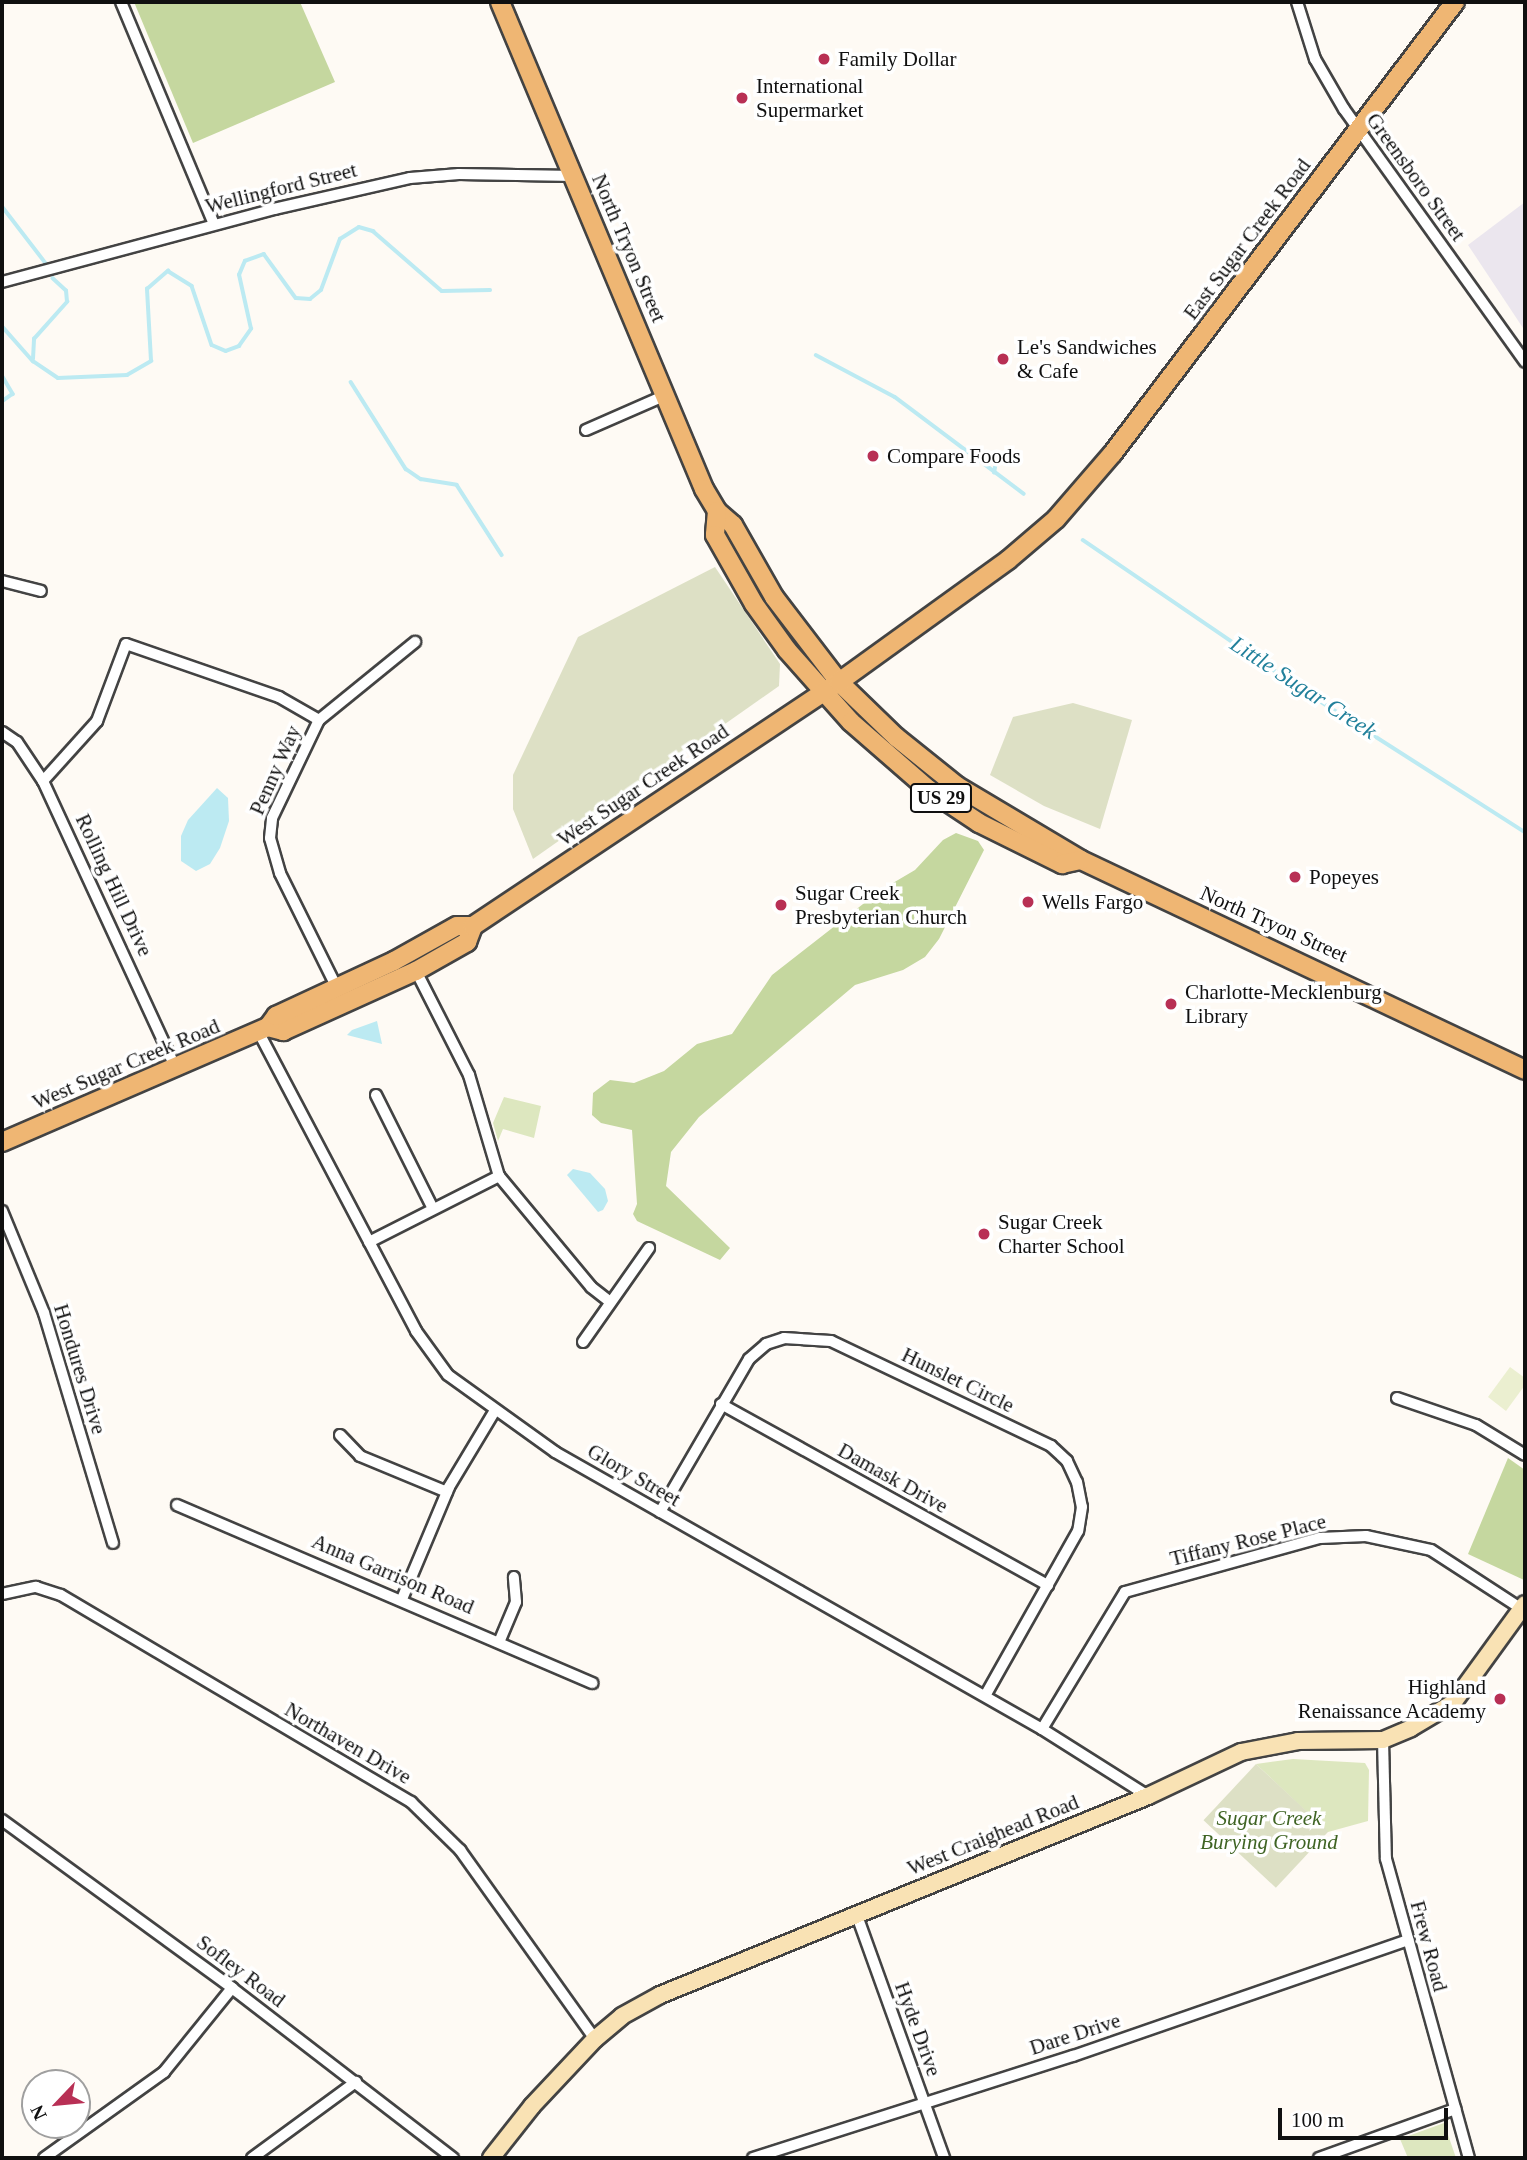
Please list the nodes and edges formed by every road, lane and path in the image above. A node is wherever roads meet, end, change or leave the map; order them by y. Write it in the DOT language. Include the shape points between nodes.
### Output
graph roads {
  1 [pos="121,2"];
  2 [pos="500,2"];
  3 [pos="1297,2"];
  4 [pos="1455,2"];
  5 [pos="1359,130"];
  6 [pos="575,176"];
  7 [pos="214,224"];
  8 [pos="2,282"];
  9 [pos="1525,362"];
  10 [pos="666,395"];
  11 [pos="586,430"];
  12 [pos="2,581"];
  13 [pos="41,591"];
  14 [pos="415,642"];
  15 [pos="832,687"];
  16 [pos="319,720"];
  17 [pos="2,732"];
  18 [pos="43,781"];
  19 [pos="473,926"];
  20 [pos="416,971"];
  21 [pos="337,988"];
  22 [pos="263,1029"];
  23 [pos="176,1067"];
  24 [pos="1525,1068"];
  25 [pos="376,1095"];
  26 [pos="2,1142"];
  27 [pos="499,1176"];
  28 [pos="433,1209"];
  29 [pos="2,1210"];
  30 [pos="369,1242"];
  31 [pos="649,1248"];
  32 [pos="610,1302"];
  33 [pos="583,1342"];
  34 [pos="1396,1398"];
  35 [pos="721,1404"];
  36 [pos="494,1412"];
  37 [pos="340,1435"];
  38 [pos="1525,1455"];
  39 [pos="447,1492"];
  40 [pos="177,1504"];
  41 [pos="660,1512"];
  42 [pos="113,1543"];
  43 [pos="514,1577"];
  44 [pos="1048,1585"];
  45 [pos="2,1594"];
  46 [pos="402,1599"];
  47 [pos="1524,1607"];
  48 [pos="500,1640"];
  49 [pos="593,1683"];
  50 [pos="985,1696"];
  51 [pos="1042,1729"];
  52 [pos="1383,1740"];
  53 [pos="1148,1796"];
  54 [pos="2,1820"];
  55 [pos="856,1913"];
  56 [pos="1408,1940"];
  57 [pos="232,1988"];
  58 [pos="596,2039"];
  59 [pos="356,2082"];
  60 [pos="924,2103"];
  61 [pos="1455,2109"];
  62 [pos="44,2158"];
  63 [pos="252,2158"];
  64 [pos="453,2158"];
  65 [pos="491,2158"];
  66 [pos="753,2158"];
  67 [pos="944,2158"];
  68 [pos="1319,2158"];
  69 [pos="1469,2158"];
  1 -- 7 [label="street"];
  2 -- 6 [label="main road, North Tryon Street / US 29"];
  3 -- 5 [label="street, Greensboro Street" via="1315,59"];
  4 -- 5 [label="main road, East Sugar Creek Road"];
  5 -- 9 [label="street, Greensboro Street"];
  5 -- 15 [label="main road, East Sugar Creek Road" via="1064,510 1008,560"];
  6 -- 7 [label="street, Wellingford Street" via="410,178"];
  6 -- 10 [label="main road, North Tryon Street / US 29"];
  7 -- 8 [label="street, Wellingford Street"];
  10 -- 11 [label="street"];
  10 -- 15 [label="main road, North Tryon Street / US 29" via="716,511 733,525"];
  12 -- 13 [label="street"];
  14 -- 16 [label="street, Penny Way"];
  15 -- 19 [label="main road, West Sugar Creek Road"];
  15 -- 24 [label="main road, North Tryon Street / US 29" via="882,751 954,806 1062,864 1081,860"];
  16 -- 18 [label="street" via="279,697 126,644 97,721"];
  16 -- 21 [label="street, Penny Way" via="283,789 270,838 280,873"];
  17 -- 18 [label="street, Rolling Hill Drive" via="18,742"];
  18 -- 23 [label="street, Rolling Hill Drive"];
  19 -- 20 [label="main road, West Sugar Creek Road" via="467,942"];
  19 -- 21 [label="main road, West Sugar Creek Road" via="457,926"];
  20 -- 22 [label="main road, West Sugar Creek Road" via="282,1031"];
  20 -- 27 [label="street" via="469,1075"];
  21 -- 22 [label="main road, West Sugar Creek Road" via="276,1016"];
  22 -- 23 [label="main road, West Sugar Creek Road"];
  22 -- 30 [label="street, Glory Street"];
  23 -- 26 [label="main road, West Sugar Creek Road"];
  25 -- 28 [label="street"];
  27 -- 28 [label="street"];
  27 -- 32 [label="street" via="591,1287"];
  28 -- 30 [label="street"];
  29 -- 42 [label="street, Hondures Drive" via="44,1313"];
  30 -- 36 [label="street, Glory Street" via="433,1358"];
  31 -- 32 [label="street"];
  32 -- 33 [label="street"];
  34 -- 38 [label="street" via="1476,1426"];
  35 -- 41 [label="street, Hunslet Circle"];
  35 -- 44 [label="street, Damask Drive"];
  35 -- 44 [label="street, Hunslet Circle" via="749,1359 766,1344 805,1337 831,1341 1051,1446 1067,1461 1082,1507 1078,1531"];
  36 -- 39 [label="street"];
  36 -- 41 [label="street, Glory Street"];
  37 -- 39 [label="street" via="360,1456"];
  39 -- 46 [label="street"];
  40 -- 46 [label="street, Anna Garrison Road"];
  41 -- 50 [label="street, Glory Street"];
  43 -- 48 [label="street" via="516,1602"];
  44 -- 50 [label="street, Hunslet Circle"];
  45 -- 58 [label="street, Northaven Drive" via="36,1587 61,1595 411,1802 460,1850"];
  46 -- 48 [label="street, Anna Garrison Road"];
  47 -- 51 [label="street, Tiffany Rose Place" via="1431,1550 1366,1536 1320,1538 1125,1592"];
  47 -- 52 [label="street, West Craighead Road" via="1453,1703"];
  48 -- 49 [label="street, Anna Garrison Road"];
  50 -- 51 [label="street, Glory Street"];
  51 -- 53 [label="street, Glory Street"];
  52 -- 53 [label="street, West Craighead Road" via="1264,1745"];
  52 -- 56 [label="street, Frew Road" via="1386,1859"];
  53 -- 55 [label="street, West Craighead Road"];
  54 -- 57 [label="street, Sofley Road"];
  55 -- 58 [label="street, West Craighead Road" via="690,1980 622,2016"];
  55 -- 60 [label="street, Hyde Drive"];
  56 -- 60 [label="street, Dare Drive"];
  56 -- 61 [label="street, Frew Road"];
  57 -- 59 [label="street, Sofley Road"];
  57 -- 62 [label="street" via="164,2072"];
  58 -- 65 [label="street, West Craighead Road" via="532,2106"];
  59 -- 63 [label="street"];
  59 -- 64 [label="street, Sofley Road"];
  60 -- 66 [label="street, Dare Drive"];
  60 -- 67 [label="street, Hyde Drive"];
  61 -- 68 [label="street"];
  61 -- 69 [label="street, Frew Road"];
}
